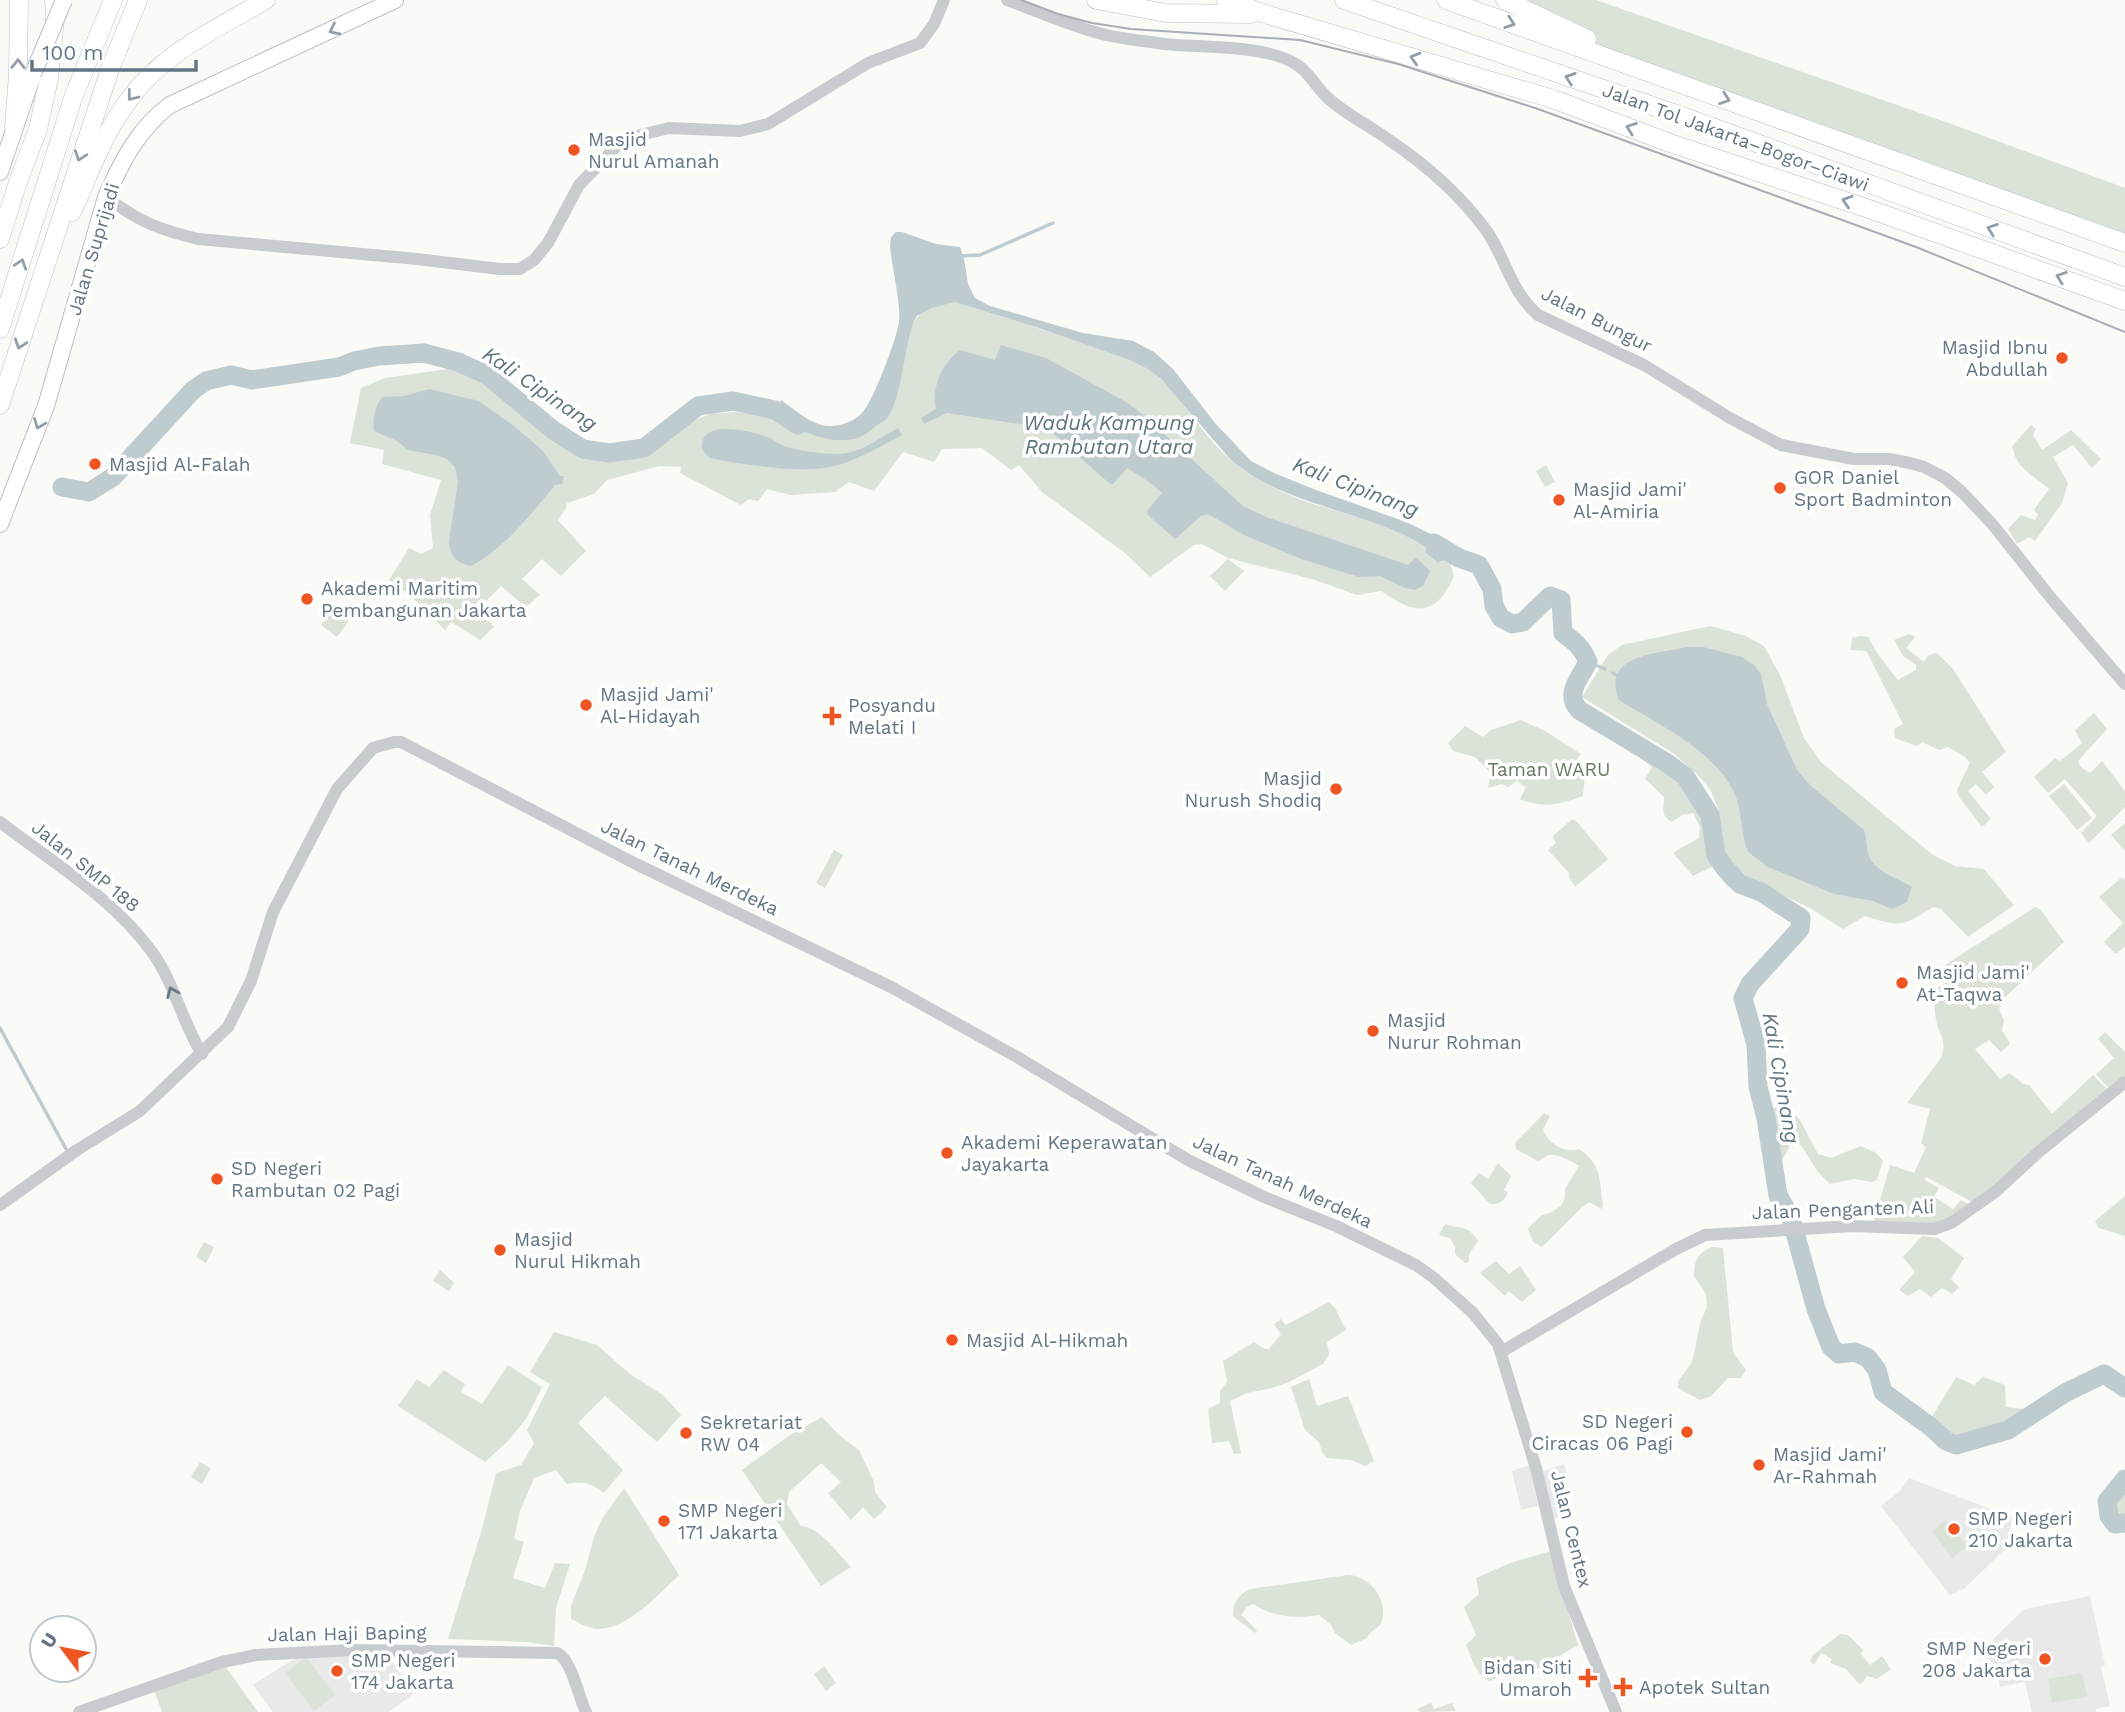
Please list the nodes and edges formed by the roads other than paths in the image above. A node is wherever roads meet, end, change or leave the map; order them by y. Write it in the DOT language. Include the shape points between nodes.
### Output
graph roads {
  1 [pos="19,0"];
  2 [pos="54,0"];
  3 [pos="64,0"];
  4 [pos="113,0"];
  5 [pos="138,0"];
  6 [pos="266,0"];
  7 [pos="396,0"];
  8 [pos="944,0"];
  9 [pos="1007,0"];
  10 [pos="1096,0"];
  11 [pos="1179,0"];
  12 [pos="1344,0"];
  13 [pos="1446,0"];
  14 [pos="1505,0"];
  15 [pos="1234,3"];
  16 [pos="1265,14"];
  17 [pos="1665,77"];
  18 [pos="14,127"];
  19 [pos="0,172"];
  20 [pos="106,197"];
  21 [pos="0,239"];
  22 [pos="2125,243"];
  23 [pos="2125,278"];
  24 [pos="39,283"];
  25 [pos="2125,301"];
  26 [pos="0,329"];
  27 [pos="0,405"];
  28 [pos="0,524"];
  29 [pos="2125,684"];
  30 [pos="0,822"];
  31 [pos="202,1054"];
  32 [pos="2125,1082"];
  33 [pos="0,1205"];
  34 [pos="1501,1352"];
  35 [pos="79,1712"];
  36 [pos="586,1712"];
  37 [pos="1616,1712"];
  18 -- 1 [label="highway, one-way"];
  2 -- 21 [label="highway" via="49,78 38,130"];
  3 -- 18 [label="main road, bridge"];
  26 -- 4 [label="highway, one-way" via="74,95"];
  5 -- 24 [label="highway, one-way" via="110,69"];
  6 -- 24 [label="highway, one-way" via="194,41 142,83 111,129"];
  7 -- 20 [label="main road, Jalan Suprijadi, one-way" via="170,105 133,143"];
  8 -- 20 [label="street" via="920,43 868,63 768,124 740,131 669,128 632,137 579,185 548,243 520,269 198,239 140,221"];
  9 -- 29 [label="street, Jalan Bungur" via="1102,34 1230,48 1284,57 1298,64 1329,99 1449,188 1484,228 1509,279 1538,315 1644,365 1781,444 1854,459 1910,463 1945,478 1993,525"];
  10 -- 16 [label="highway" via="1166,13"];
  11 -- 15 [label="highway" via="1200,5"];
  23 -- 12 [label="highway, Jalan Tol Jakarta–Bogor–Ciawi, one-way" via="1682,116"];
  13 -- 17 [label="highway, Jalan Tol Jakarta–Bogor–Ciawi, one-way"];
  14 -- 17 [label="highway"];
  15 -- 16 [label="highway"];
  25 -- 16 [label="highway, one-way" via="1553,99"];
  17 -- 22 [label="highway, Jalan Tol Jakarta–Bogor–Ciawi, one-way"];
  18 -- 19 [label="main road"];
  20 -- 28 [label="main road, Jalan Suprijadi, one-way" via="46,406"];
  24 -- 27 [label="highway, one-way"];
  31 -- 30 [label="street, Jalan SMP 188, one-way" via="153,954 124,917"];
  31 -- 33 [label="street, Jalan Tanah Merdeka" via="140,1111"];
  31 -- 34 [label="street, Jalan Tanah Merdeka" via="228,1027 251,981 273,912 337,789 373,748 401,742 636,864 891,988 1188,1160 1416,1265 1474,1313"];
  32 -- 34 [label="street, Jalan Penganten Ali" via="1995,1192 1951,1223 1934,1228 1853,1226 1705,1235"];
  34 -- 37 [label="street, Jalan Centex" via="1536,1468 1564,1586"];
  35 -- 36 [label="street, Jalan Haji Baping" via="222,1662 256,1655 352,1650 557,1653 568,1664"];
}
